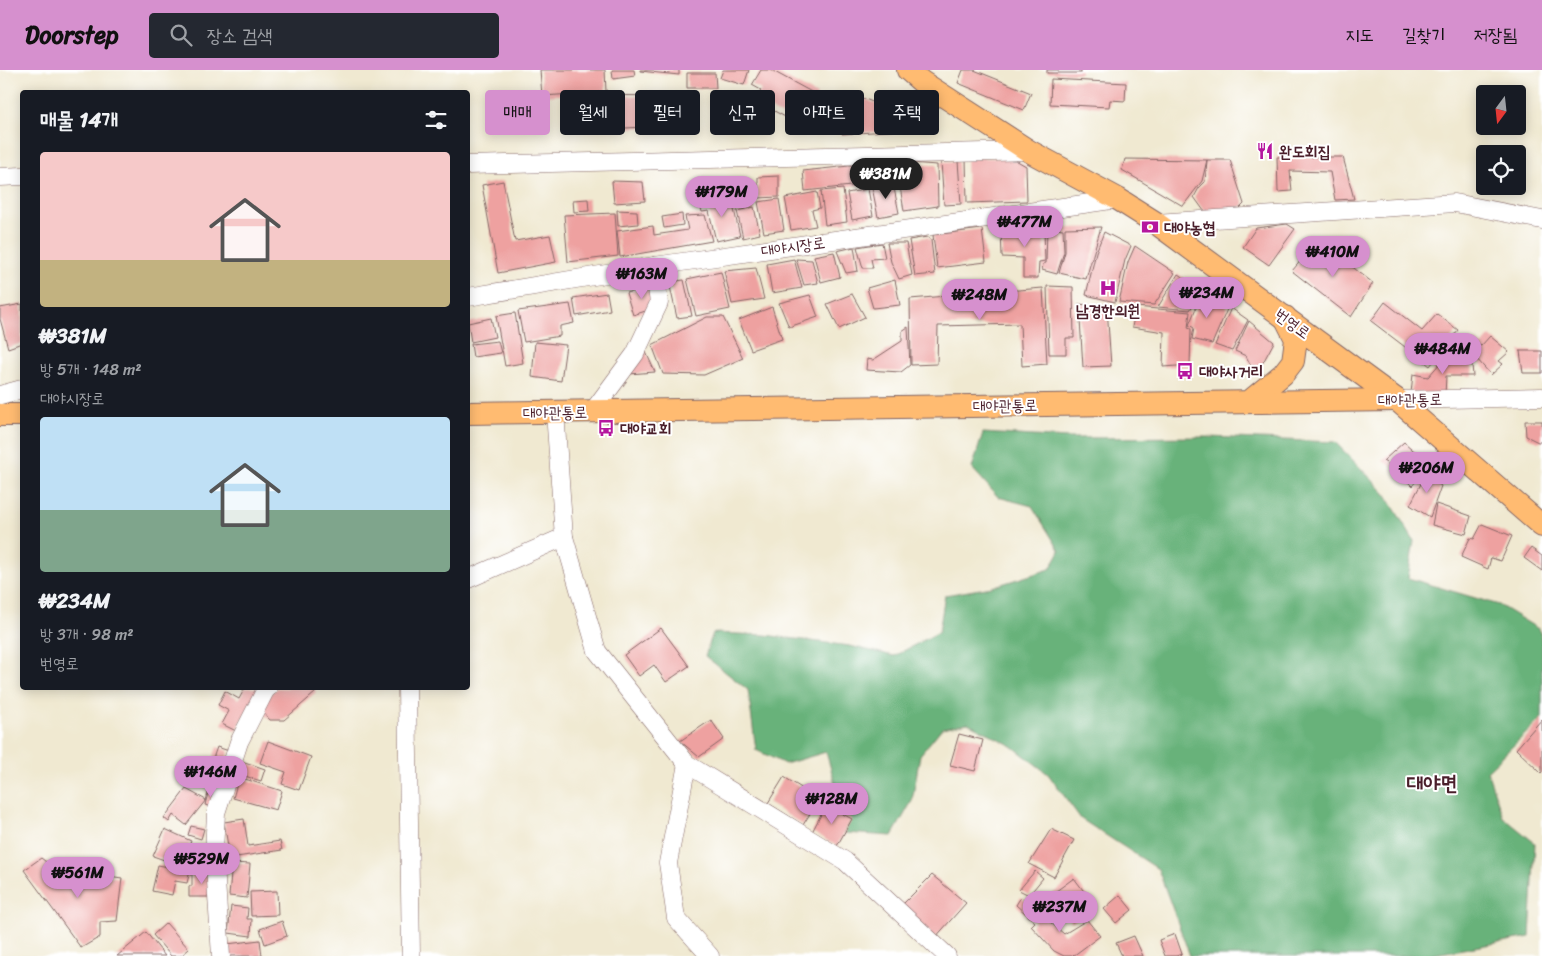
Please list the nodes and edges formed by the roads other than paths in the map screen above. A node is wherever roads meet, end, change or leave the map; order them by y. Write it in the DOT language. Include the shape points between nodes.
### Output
graph roads {
  1 [pos="890,70"];
  2 [pos="918,74"];
  3 [pos="1029,151"];
  4 [pos="470,165"];
  5 [pos="20,176"];
  6 [pos="0,177"];
  7 [pos="1118,199"];
  8 [pos="1542,220"];
  9 [pos="1156,223"];
  10 [pos="654,266"];
  11 [pos="470,298"];
  12 [pos="1285,317"];
  13 [pos="20,390"];
  14 [pos="0,395"];
  15 [pos="1542,397"];
  16 [pos="1397,400"];
  17 [pos="1249,402"];
  18 [pos="593,411"];
  19 [pos="554,412"];
  20 [pos="470,413"];
  21 [pos="20,414"];
  22 [pos="0,415"];
  23 [pos="1542,526"];
  24 [pos="564,537"];
  25 [pos="470,578"];
  26 [pos="265,690"];
  27 [pos="407,690"];
  28 [pos="687,764"];
  29 [pos="221,956"];
  30 [pos="411,956"];
  31 [pos="710,956"];
  32 [pos="947,956"];
  1 -- 2 [label="main road, 번영로"];
  2 -- 3 [label="main road, 번영로"];
  3 -- 4 [label="street"];
  3 -- 7 [label="main road, 번영로"];
  5 -- 6 [label="street"];
  7 -- 9 [label="main road, 번영로"];
  7 -- 10 [label="street, 대야시장로"];
  8 -- 9 [label="street" via="1456,203"];
  9 -- 12 [label="main road, 번영로"];
  10 -- 11 [label="street, 대야시장로"];
  10 -- 18 [label="street" via="659,303 635,354"];
  12 -- 16 [label="main road, 번영로"];
  12 -- 17 [label="main road" via="1296,339 1293,361 1283,374"];
  13 -- 14 [label="street"];
  15 -- 16 [label="street, 대야관통로"];
  16 -- 17 [label="main road, 대야관통로"];
  16 -- 23 [label="main road, 번영로"];
  17 -- 18 [label="main road, 대야관통로"];
  18 -- 19 [label="main road, 대야관통로"];
  19 -- 20 [label="main road, 대야관통로"];
  19 -- 24 [label="street"];
  21 -- 22 [label="main road"];
  24 -- 25 [label="street"];
  24 -- 28 [label="street" via="597,651"];
  26 -- 29 [label="street" via="239,742 216,813 214,851"];
  27 -- 30 [label="street"];
  28 -- 31 [label="street" via="668,862 676,918"];
  28 -- 32 [label="street" via="845,861"];
}
